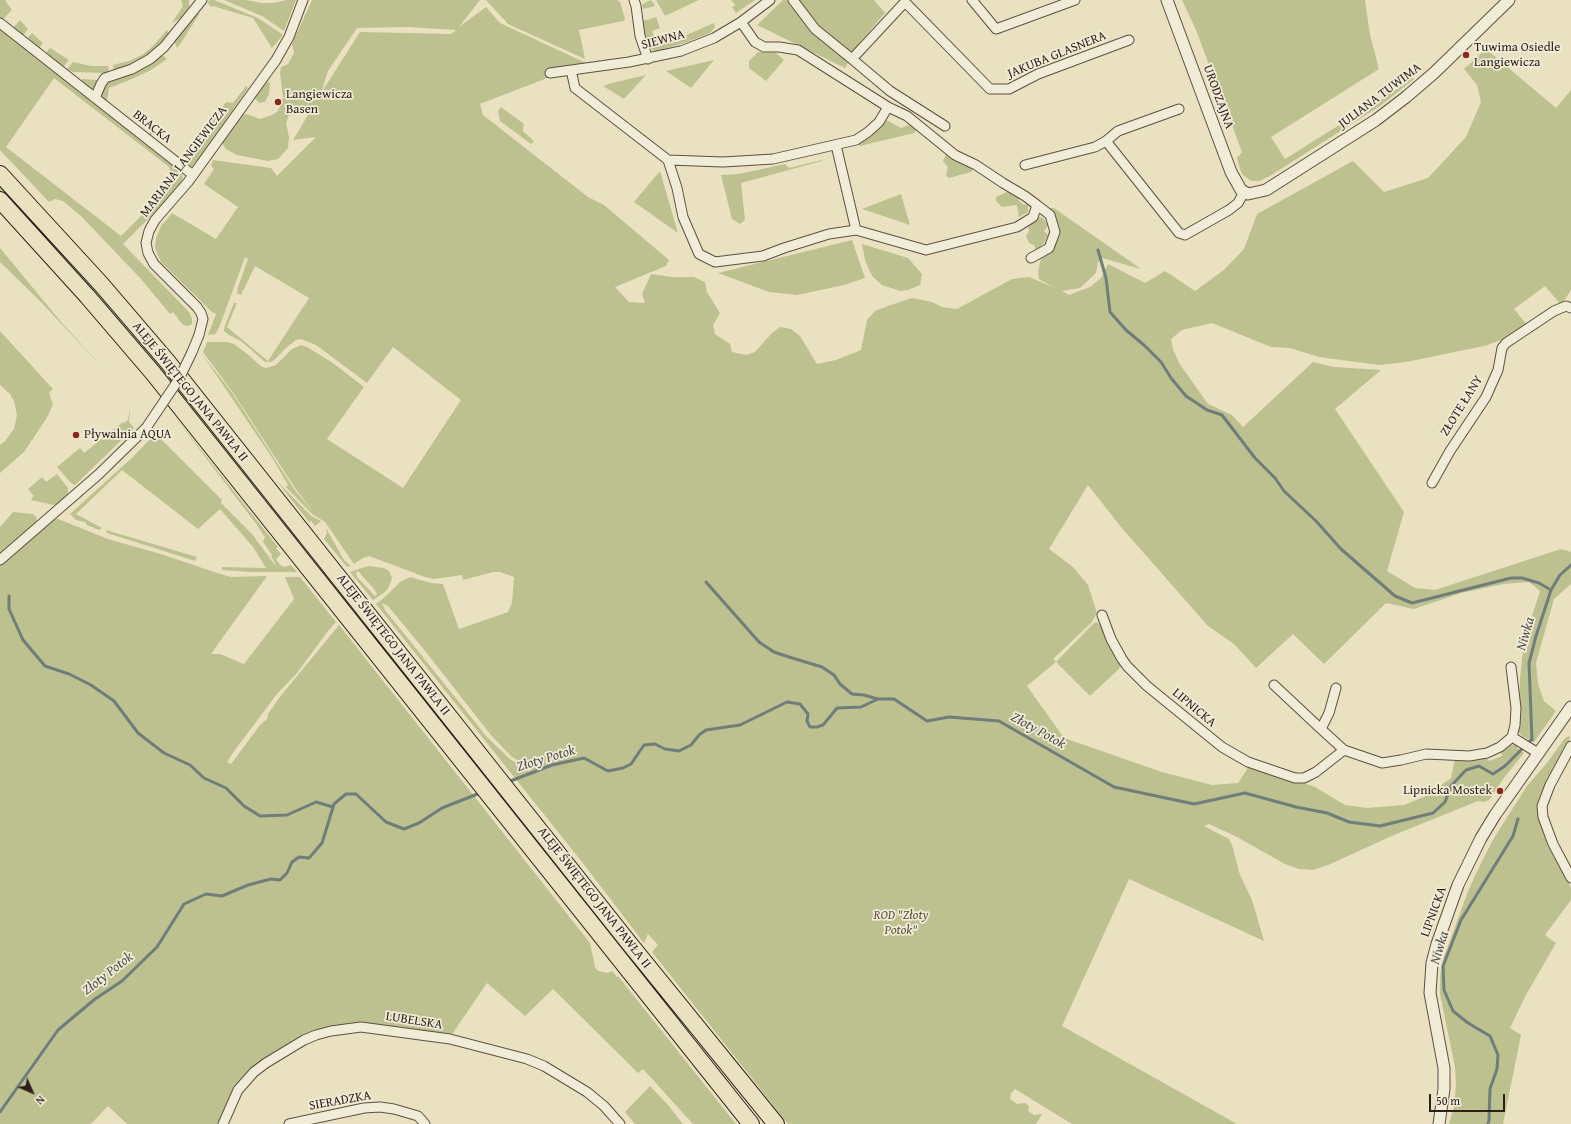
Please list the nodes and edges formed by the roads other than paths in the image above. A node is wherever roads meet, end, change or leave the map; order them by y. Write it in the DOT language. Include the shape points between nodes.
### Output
graph roads {
  1 [pos="634,0"];
  2 [pos="770,0"];
  3 [pos="792,0"];
  4 [pos="972,0"];
  5 [pos="1075,0"];
  6 [pos="1167,0"];
  7 [pos="1509,0"];
  8 [pos="200,1"];
  9 [pos="906,1"];
  10 [pos="302,4"];
  11 [pos="741,22"];
  12 [pos="0,23"];
  13 [pos="1129,40"];
  14 [pos="648,59"];
  15 [pos="852,59"];
  16 [pos="571,70"];
  17 [pos="550,73"];
  18 [pos="95,98"];
  19 [pos="888,107"];
  20 [pos="1179,109"];
  21 [pos="945,126"];
  22 [pos="1106,141"];
  23 [pos="836,145"];
  24 [pos="668,160"];
  25 [pos="1025,165"];
  26 [pos="0,174"];
  27 [pos="193,175"];
  28 [pos="1249,193"];
  29 [pos="0,200"];
  30 [pos="1037,205"];
  31 [pos="856,230"];
  32 [pos="1031,258"];
  33 [pos="1571,308"];
  34 [pos="1432,483"];
  35 [pos="0,560"];
  36 [pos="1102,615"];
  37 [pos="1511,667"];
  38 [pos="1274,685"];
  39 [pos="1336,688"];
  40 [pos="1571,707"];
  41 [pos="1567,720"];
  42 [pos="1321,729"];
  43 [pos="1515,738"];
  44 [pos="1571,746"];
  45 [pos="1344,750"];
  46 [pos="1534,751"];
  47 [pos="1571,878"];
  48 [pos="223,1124"];
  49 [pos="289,1124"];
  50 [pos="425,1124"];
  51 [pos="620,1124"];
  52 [pos="751,1124"];
  53 [pos="776,1124"];
  54 [pos="1439,1124"];
  1 -- 14 [label="street" via="640,36"];
  2 -- 11 [label="street, SIEWNA"];
  3 -- 15 [label="street" via="815,29"];
  4 -- 5 [label="street" via="996,29"];
  6 -- 28 [label="street, URODZAJNA" via="1231,172 1237,185"];
  7 -- 28 [label="street, JULIANA TUWIMA" via="1406,98 1273,186"];
  8 -- 18 [label="street" via="164,47 132,69 105,78"];
  9 -- 13 [label="street, JAKUBA GLASNERA" via="990,89 1009,89 1038,74"];
  9 -- 15 [label="street, JAKUBA GLASNERA"];
  10 -- 27 [label="street, MARIANA LANGIEWICZA" via="289,37 276,60"];
  11 -- 14 [label="street, SIEWNA" via="714,38 681,51"];
  11 -- 19 [label="street" via="755,42 764,47 798,50"];
  12 -- 18 [label="street, BRACKA"];
  14 -- 16 [label="street, SIEWNA"];
  15 -- 21 [label="street" via="890,91"];
  16 -- 17 [label="street, SIEWNA"];
  16 -- 24 [label="street" via="575,88"];
  18 -- 27 [label="street, BRACKA"];
  19 -- 23 [label="street" via="879,122 868,132 856,140"];
  19 -- 30 [label="street" via="907,116 955,155 976,165"];
  20 -- 22 [label="street" via="1118,131"];
  22 -- 25 [label="street" via="1095,147"];
  22 -- 28 [label="street" via="1179,233 1185,235 1229,210"];
  23 -- 24 [label="street" via="782,158 757,161"];
  23 -- 31 [label="street"];
  24 -- 31 [label="street" via="683,218 699,254 714,262 763,256 829,234"];
  26 -- 53 [label="highway, ALEJE ŚWIĘTEGO JANA PAWŁA II" via="137,326"];
  27 -- 35 [label="street, MARIANA LANGIEWICZA, bridge" via="155,220 146,243 154,264 197,307 203,319 199,335 179,380 146,428 124,452"];
  29 -- 52 [label="highway, ALEJE ŚWIĘTEGO JANA PAWŁA II" via="124,337"];
  30 -- 31 [label="street" via="1033,217 1017,226 926,250"];
  30 -- 32 [label="street" via="1050,215 1055,232 1049,248"];
  33 -- 34 [label="street, ZŁOTE ŁANY" via="1566,306 1554,311 1502,348 1498,370 1486,397"];
  36 -- 45 [label="street, LIPNICKA" via="1111,639 1132,672 1209,738 1237,757 1287,776 1304,778"];
  37 -- 43 [label="street" via="1516,708"];
  38 -- 42 [label="street"];
  39 -- 42 [label="street" via="1329,713"];
  40 -- 41 [label="street, LIPNICKA"];
  41 -- 46 [label="street, LIPNICKA"];
  42 -- 45 [label="street"];
  43 -- 45 [label="street" via="1487,753 1469,756 1426,754 1391,762 1375,761"];
  43 -- 46 [label="street"];
  44 -- 47 [label="street" via="1542,806 1551,839"];
  46 -- 54 [label="street, LIPNICKA" via="1481,838 1458,885 1432,963 1432,1009 1444,1068"];
  48 -- 51 [label="street, LUBELSKA" via="238,1090 266,1063 316,1035 361,1027 450,1039 527,1059 544,1066 587,1092"];
  49 -- 50 [label="street, SIERADZKA" via="370,1108 394,1109 418,1116"];
}
